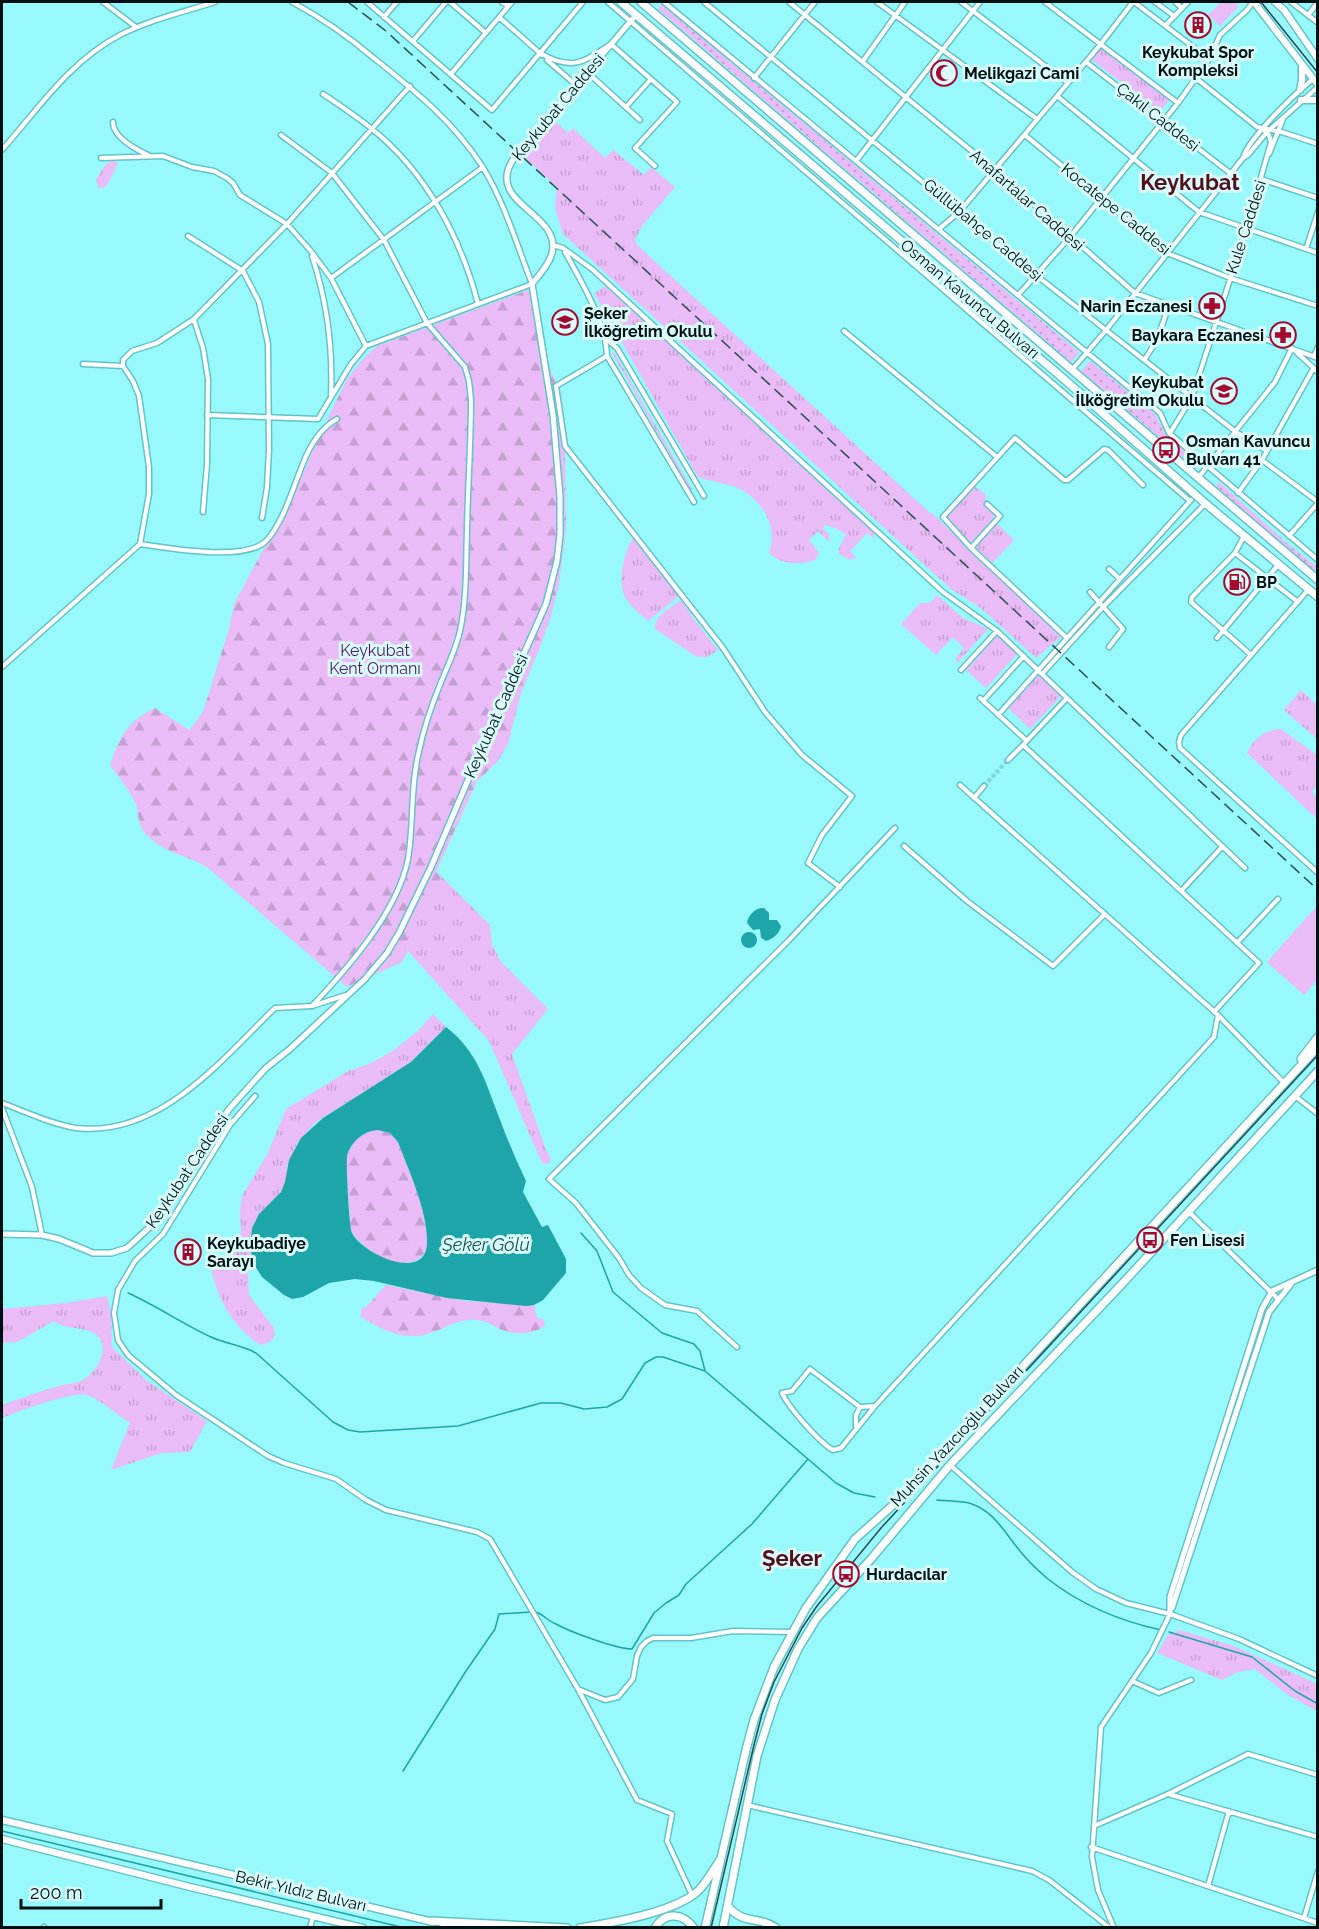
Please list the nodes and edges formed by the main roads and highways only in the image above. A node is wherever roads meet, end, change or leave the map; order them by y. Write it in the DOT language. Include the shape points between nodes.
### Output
graph roads {
  1 [pos="621,2"];
  2 [pos="641,2"];
  3 [pos="1253,2"];
  4 [pos="1275,2"];
  5 [pos="647,7"];
  6 [pos="636,15"];
  7 [pos="1317,59"];
  8 [pos="1301,63"];
  9 [pos="1316,82"];
  10 [pos="1300,90"];
  11 [pos="1301,100"];
  12 [pos="1317,100"];
  13 [pos="1317,580"];
  14 [pos="1317,597"];
  15 [pos="1317,1037"];
  16 [pos="1317,1047"];
  17 [pos="1317,1071"];
  18 [pos="1317,1078"];
  19 [pos="1284,1083"];
  20 [pos="1295,1096"];
  21 [pos="2,1820"];
  22 [pos="2,1839"];
  23 [pos="723,1855"];
  24 [pos="728,1906"];
  25 [pos="746,1919"];
  26 [pos="431,1921"];
  27 [pos="724,1927"];
  28 [pos="363,1928"];
  29 [pos="460,1928"];
  30 [pos="567,1928"];
  31 [pos="580,1928"];
  32 [pos="655,1928"];
  33 [pos="694,1928"];
  34 [pos="705,1928"];
  35 [pos="776,1928"];
  1 -- 6 [label="highway, Osman Kavuncu Bulvarı"];
  2 -- 5 [label="highway, Osman Kavuncu Bulvarı"];
  3 -- 8 [label="main road"];
  4 -- 7 [label="main road"];
  5 -- 6 [label="highway"];
  5 -- 13 [label="highway, Osman Kavuncu Bulvarı"];
  6 -- 14 [label="highway, Osman Kavuncu Bulvarı"];
  8 -- 9 [label="main road"];
  8 -- 10 [label="main road"];
  11 -- 12 [label="main road"];
  15 -- 19 [label="highway"];
  16 -- 19 [label="highway, Muhsin Yazıcıoğlu Bulvarı"];
  17 -- 20 [label="highway, Muhsin Yazıcıoğlu Bulvarı"];
  18 -- 20 [label="highway"];
  19 -- 23 [label="highway, Muhsin Yazıcıoğlu Bulvarı" via="902,1497 863,1530 806,1608 774,1667 754,1720"];
  20 -- 24 [label="highway, Muhsin Yazıcıoğlu Bulvarı" via="950,1465 817,1618 775,1700 757,1756"];
  21 -- 26 [label="main road, Bekir Yıldız Bulvarı"];
  22 -- 28 [label="main road, Bekir Yıldız Bulvarı"];
  23 -- 31 [label="highway" via="692,1896 644,1914"];
  23 -- 34 [label="highway, Muhsin Yazıcıoğlu Bulvarı"];
  24 -- 25 [label="highway" via="736,1916"];
  24 -- 27 [label="highway, Muhsin Yazıcıoğlu Bulvarı"];
  25 -- 27 [label="highway"];
  25 -- 35 [label="highway"];
  26 -- 29 [label="main road, Bekir Yıldız Bulvarı"];
  26 -- 30 [label="highway"];
  32 -- 33 [label="highway" via="662,1919 674,1915 686,1919"];
}
